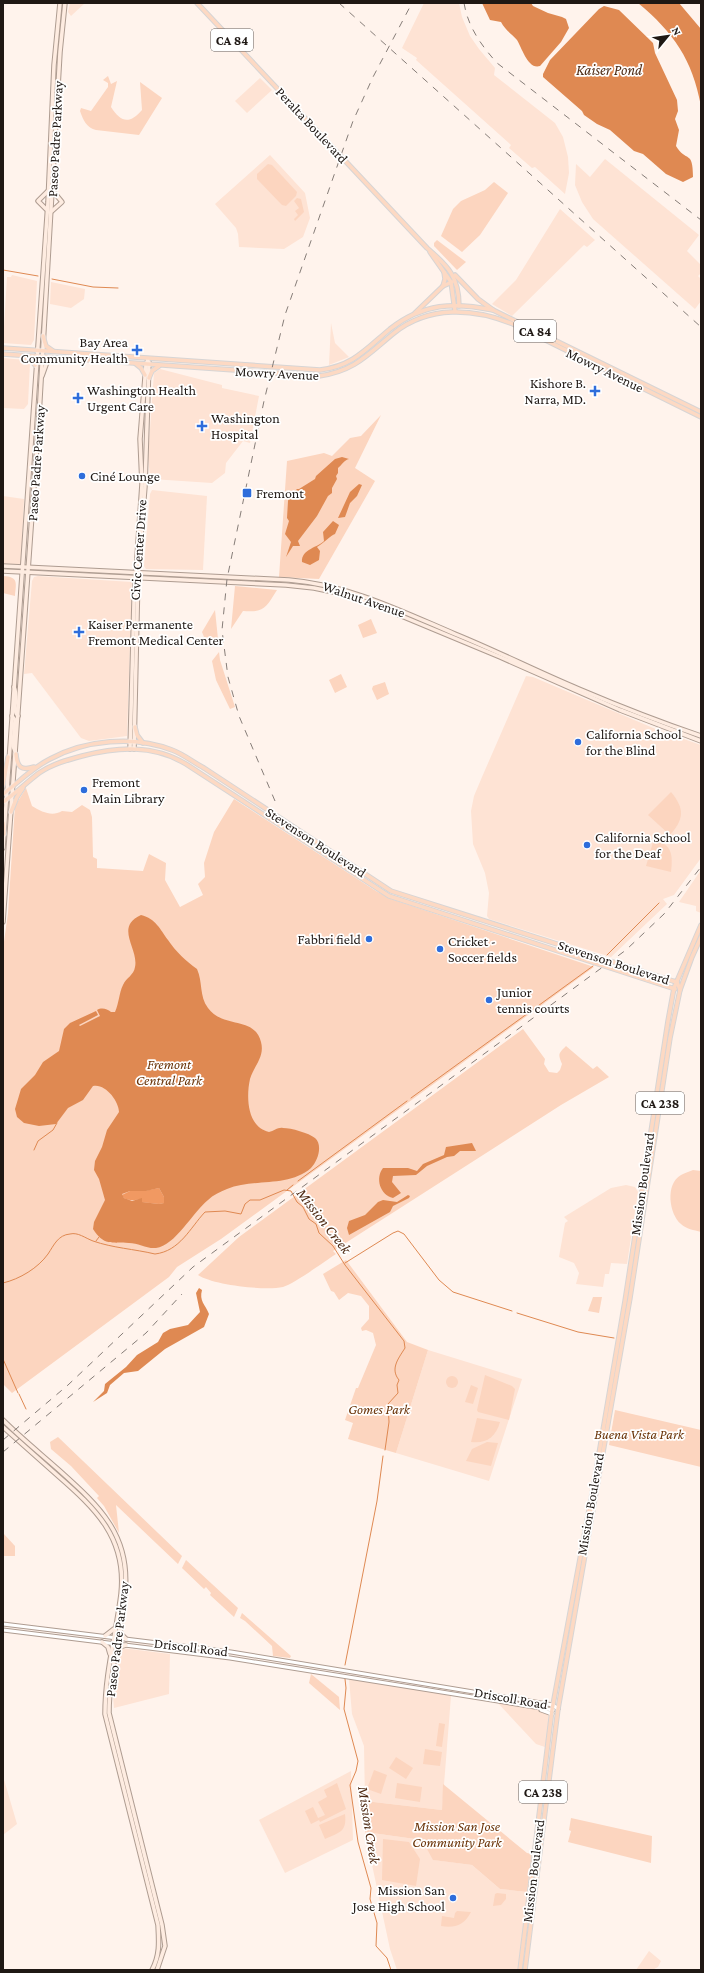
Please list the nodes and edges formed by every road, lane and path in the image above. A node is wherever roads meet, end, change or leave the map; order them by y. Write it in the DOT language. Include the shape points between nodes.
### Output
graph roads {
  1 [pos="60,3"];
  2 [pos="65,3"];
  3 [pos="197,3"];
  4 [pos="48,190"];
  5 [pos="53,190"];
  6 [pos="47,211"];
  7 [pos="52,212"];
  8 [pos="427,248"];
  9 [pos="443,269"];
  10 [pos="451,271"];
  11 [pos="451,282"];
  12 [pos="457,284"];
  13 [pos="443,286"];
  14 [pos="456,305"];
  15 [pos="493,310"];
  16 [pos="457,311"];
  17 [pos="415,314"];
  18 [pos="43,336"];
  19 [pos="3,348"];
  20 [pos="36,351"];
  21 [pos="42,351"];
  22 [pos="54,352"];
  23 [pos="3,354"];
  24 [pos="16,355"];
  25 [pos="36,356"];
  26 [pos="42,357"];
  27 [pos="59,358"];
  28 [pos="148,359"];
  29 [pos="135,364"];
  30 [pos="35,365"];
  31 [pos="147,365"];
  32 [pos="162,366"];
  33 [pos="145,375"];
  34 [pos="41,377"];
  35 [pos="149,378"];
  36 [pos="701,412"];
  37 [pos="701,417"];
  38 [pos="3,566"];
  39 [pos="22,568"];
  40 [pos="28,570"];
  41 [pos="3,571"];
  42 [pos="22,572"];
  43 [pos="137,575"];
  44 [pos="14,688"];
  45 [pos="12,716"];
  46 [pos="18,716"];
  47 [pos="135,728"];
  48 [pos="131,729"];
  49 [pos="701,736"];
  50 [pos="701,741"];
  51 [pos="123,742"];
  52 [pos="132,742"];
  53 [pos="143,743"];
  54 [pos="132,749"];
  55 [pos="16,754"];
  56 [pos="8,757"];
  57 [pos="37,766"];
  58 [pos="26,784"];
  59 [pos="3,785"];
  60 [pos="13,786"];
  61 [pos="5,792"];
  62 [pos="13,795"];
  63 [pos="4,801"];
  64 [pos="11,812"];
  65 [pos="3,823"];
  66 [pos="4,834"];
  67 [pos="3,848"];
  68 [pos="3,922"];
  69 [pos="701,925"];
  70 [pos="701,937"];
  71 [pos="616,963"];
  72 [pos="640,977"];
  73 [pos="669,979"];
  74 [pos="677,982"];
  75 [pos="674,988"];
  76 [pos="680,990"];
  77 [pos="3,1420"];
  78 [pos="3,1427"];
  79 [pos="87,1501"];
  80 [pos="104,1514"];
  81 [pos="3,1624"];
  82 [pos="120,1627"];
  83 [pos="115,1628"];
  84 [pos="3,1630"];
  85 [pos="105,1636"];
  86 [pos="115,1638"];
  87 [pos="126,1639"];
  88 [pos="102,1642"];
  89 [pos="114,1643"];
  90 [pos="126,1645"];
  91 [pos="115,1654"];
  92 [pos="110,1655"];
  93 [pos="553,1705"];
  94 [pos="558,1709"];
  95 [pos="552,1712"];
  96 [pos="539,1863"];
  97 [pos="533,1869"];
  98 [pos="535,1890"];
  99 [pos="152,1970"];
  100 [pos="157,1970"];
  101 [pos="520,1970"];
  102 [pos="525,1970"];
  1 -- 4 [label="main road, Paseo Padre Parkway" via="54,65"];
  2 -- 5 [label="main road, Paseo Padre Parkway"];
  3 -- 8 [label="main road, Peralta Boulevard / CA 84"];
  4 -- 6 [label="main road, Paseo Padre Parkway"];
  4 -- 6 [label="main road" via="38,201"];
  5 -- 7 [label="main road, Paseo Padre Parkway"];
  5 -- 7 [label="main road" via="62,202"];
  6 -- 20 [label="main road, Paseo Padre Parkway"];
  7 -- 18 [label="main road, Paseo Padre Parkway"];
  8 -- 9 [label="main road, Peralta Boulevard / CA 84"];
  8 -- 10 [label="main road, Peralta Boulevard / CA 84"];
  9 -- 11 [label="main road, Peralta Boulevard / CA 84"];
  9 -- 13 [label="main road"];
  10 -- 12 [label="main road, Peralta Boulevard"];
  10 -- 15 [label="main road" via="478,299"];
  11 -- 12 [label="main road"];
  11 -- 13 [label="main road, Mowry Avenue"];
  11 -- 14 [label="main road, Peralta Boulevard / CA 84"];
  12 -- 14 [label="main road, Peralta Boulevard"];
  13 -- 17 [label="main road, Mowry Avenue"];
  14 -- 15 [label="main road, Mowry Avenue"];
  14 -- 16 [label="main road, Peralta Boulevard / CA 84"];
  14 -- 17 [label="main road, Mowry Avenue" via="438,306"];
  15 -- 36 [label="main road, Mowry Avenue / CA 84"];
  16 -- 32 [label="main road, Mowry Avenue" via="427,316 412,322 394,333 356,365 327,375"];
  16 -- 37 [label="main road, Mowry Avenue / CA 84" via="488,315 512,324"];
  17 -- 28 [label="main road, Mowry Avenue" via="392,328 355,359 326,370"];
  18 -- 21 [label="main road, Paseo Padre Parkway"];
  18 -- 22 [label="main road" via="46,346"];
  19 -- 20 [label="main road, Mowry Avenue"];
  20 -- 21 [label="main road, Mowry Avenue"];
  20 -- 25 [label="main road, Paseo Padre Parkway"];
  21 -- 22 [label="main road, Mowry Avenue"];
  21 -- 26 [label="main road, Paseo Padre Parkway"];
  22 -- 28 [label="main road, Mowry Avenue"];
  23 -- 24 [label="main road, Mowry Avenue"];
  24 -- 25 [label="main road, Mowry Avenue"];
  24 -- 30 [label="main road" via="28,358"];
  25 -- 26 [label="main road, Mowry Avenue"];
  25 -- 30 [label="main road, Paseo Padre Parkway"];
  26 -- 27 [label="main road, Mowry Avenue"];
  26 -- 34 [label="main road, Paseo Padre Parkway"];
  27 -- 29 [label="main road, Mowry Avenue"];
  27 -- 34 [label="main road" via="47,362"];
  28 -- 31 [label="main road, Civic Center Drive"];
  29 -- 31 [label="main road, Mowry Avenue"];
  29 -- 33 [label="main road"];
  30 -- 39 [label="main road, Paseo Padre Parkway"];
  31 -- 32 [label="main road, Mowry Avenue"];
  31 -- 33 [label="main road, Civic Center Drive"];
  31 -- 35 [label="main road, Civic Center Drive"];
  32 -- 35 [label="main road" via="154,369"];
  33 -- 43 [label="main road, Civic Center Drive" via="140,439 142,484"];
  34 -- 40 [label="main road, Paseo Padre Parkway"];
  35 -- 43 [label="main road, Civic Center Drive" via="145,486"];
  38 -- 39 [label="main road, Walnut Avenue"];
  39 -- 40 [label="main road, Walnut Avenue"];
  39 -- 42 [label="main road, Paseo Padre Parkway"];
  40 -- 42 [label="main road, Walnut Avenue"];
  40 -- 43 [label="main road, Walnut Avenue"];
  40 -- 46 [label="main road, Paseo Padre Parkway"];
  41 -- 42 [label="main road, Walnut Avenue"];
  42 -- 44 [label="main road, Paseo Padre Parkway"];
  43 -- 47 [label="main road, Civic Center Drive"];
  43 -- 48 [label="main road, Civic Center Drive"];
  43 -- 49 [label="main road, Walnut Avenue" via="309,582 344,589 497,651 579,689"];
  43 -- 50 [label="main road, Walnut Avenue" via="286,585 342,594 500,657 620,710"];
  44 -- 45 [label="main road, Paseo Padre Parkway"];
  44 -- 46 [label="main road" via="15,712"];
  45 -- 55 [label="main road" via="15,720 13,746"];
  45 -- 56 [label="main road, Paseo Padre Parkway"];
  46 -- 55 [label="main road, Paseo Padre Parkway"];
  47 -- 52 [label="main road, Civic Center Drive"];
  47 -- 53 [label="main road" via="136,735"];
  48 -- 51 [label="main road"];
  48 -- 52 [label="main road, Civic Center Drive"];
  51 -- 52 [label="main road, Stevenson Boulevard"];
  51 -- 57 [label="main road, Stevenson Boulevard" via="101,743 56,756"];
  52 -- 53 [label="main road, Stevenson Boulevard"];
  52 -- 54 [label="main road, Civic Center Drive"];
  53 -- 71 [label="main road, Stevenson Boulevard" via="161,746 182,755 391,891"];
  54 -- 58 [label="main road, Stevenson Boulevard" via="104,750 66,760 40,772"];
  54 -- 72 [label="main road, Stevenson Boulevard" via="159,752 183,762 389,896"];
  55 -- 57 [label="main road" via="17,764 21,768 27,770"];
  55 -- 60 [label="main road, Paseo Padre Parkway"];
  56 -- 59 [label="main road"];
  56 -- 61 [label="main road, Paseo Padre Parkway"];
  57 -- 60 [label="main road, Stevenson Boulevard"];
  58 -- 62 [label="main road, Stevenson Boulevard"];
  58 -- 64 [label="main road"];
  60 -- 61 [label="main road, Stevenson Boulevard"];
  60 -- 62 [label="main road, Paseo Padre Parkway"];
  61 -- 63 [label="main road, Paseo Padre Parkway"];
  62 -- 63 [label="main road, Stevenson Boulevard"];
  62 -- 64 [label="main road, Paseo Padre Parkway"];
  63 -- 66 [label="main road, Paseo Padre Parkway"];
  64 -- 68 [label="main road, Paseo Padre Parkway"];
  65 -- 66 [label="main road"];
  66 -- 67 [label="main road, Paseo Padre Parkway"];
  69 -- 74 [label="main road, Mission Boulevard / CA 238"];
  70 -- 76 [label="main road, Mission Boulevard / CA 238"];
  71 -- 72 [label="main road" via="636,972"];
  71 -- 73 [label="main road, Stevenson Boulevard"];
  72 -- 73 [label="main road" via="645,975 662,980"];
  72 -- 75 [label="main road, Stevenson Boulevard"];
  73 -- 74 [label="main road, Stevenson Boulevard"];
  74 -- 75 [label="main road, Mission Boulevard / CA 238"];
  74 -- 76 [label="main road, Stevenson Boulevard"];
  75 -- 76 [label="main road, Stevenson Boulevard"];
  75 -- 93 [label="main road, Mission Boulevard / CA 238" via="617,1346"];
  76 -- 94 [label="main road, Mission Boulevard / CA 238" via="669,1040 609,1427"];
  77 -- 80 [label="main road, Paseo Padre Parkway" via="88,1496"];
  78 -- 79 [label="main road, Paseo Padre Parkway"];
  79 -- 80 [label="main road" via="92,1502"];
  79 -- 83 [label="main road, Paseo Padre Parkway" via="106,1525 119,1558 121,1588"];
  80 -- 82 [label="main road, Paseo Padre Parkway" via="117,1538 125,1566 126,1591"];
  81 -- 85 [label="street, Driscoll Road"];
  82 -- 86 [label="main road, Paseo Padre Parkway"];
  82 -- 87 [label="main road" via="121,1634"];
  83 -- 85 [label="main road"];
  83 -- 86 [label="main road, Paseo Padre Parkway"];
  84 -- 88 [label="street, Driscoll Road"];
  85 -- 86 [label="street, Driscoll Road"];
  86 -- 87 [label="street, Driscoll Road"];
  86 -- 89 [label="main road, Paseo Padre Parkway"];
  87 -- 93 [label="street, Driscoll Road" via="231,1652"];
  88 -- 89 [label="street, Driscoll Road"];
  88 -- 92 [label="main road" via="108,1647"];
  89 -- 90 [label="street, Driscoll Road"];
  89 -- 91 [label="main road, Paseo Padre Parkway"];
  89 -- 92 [label="main road, Paseo Padre Parkway"];
  90 -- 91 [label="main road" via="120,1647"];
  90 -- 95 [label="street, Driscoll Road" via="308,1669"];
  91 -- 100 [label="main road, Paseo Padre Parkway" via="109,1713 162,1925 165,1946"];
  92 -- 99 [label="main road, Paseo Padre Parkway" via="106,1678 105,1714 158,1926 159,1946"];
  93 -- 94 [label="street, Driscoll Road"];
  93 -- 95 [label="main road, Mission Boulevard / CA 238"];
  94 -- 95 [label="street, Driscoll Road"];
  94 -- 96 [label="main road, Mission Boulevard / CA 238"];
  95 -- 97 [label="main road, Mission Boulevard / CA 238"];
  96 -- 97 [label="main road" via="536,1869"];
  96 -- 98 [label="main road, Mission Boulevard / CA 238"];
  97 -- 98 [label="main road"];
  97 -- 101 [label="main road, Mission Boulevard / CA 238"];
  98 -- 102 [label="main road, Mission Boulevard / CA 238"];
}
